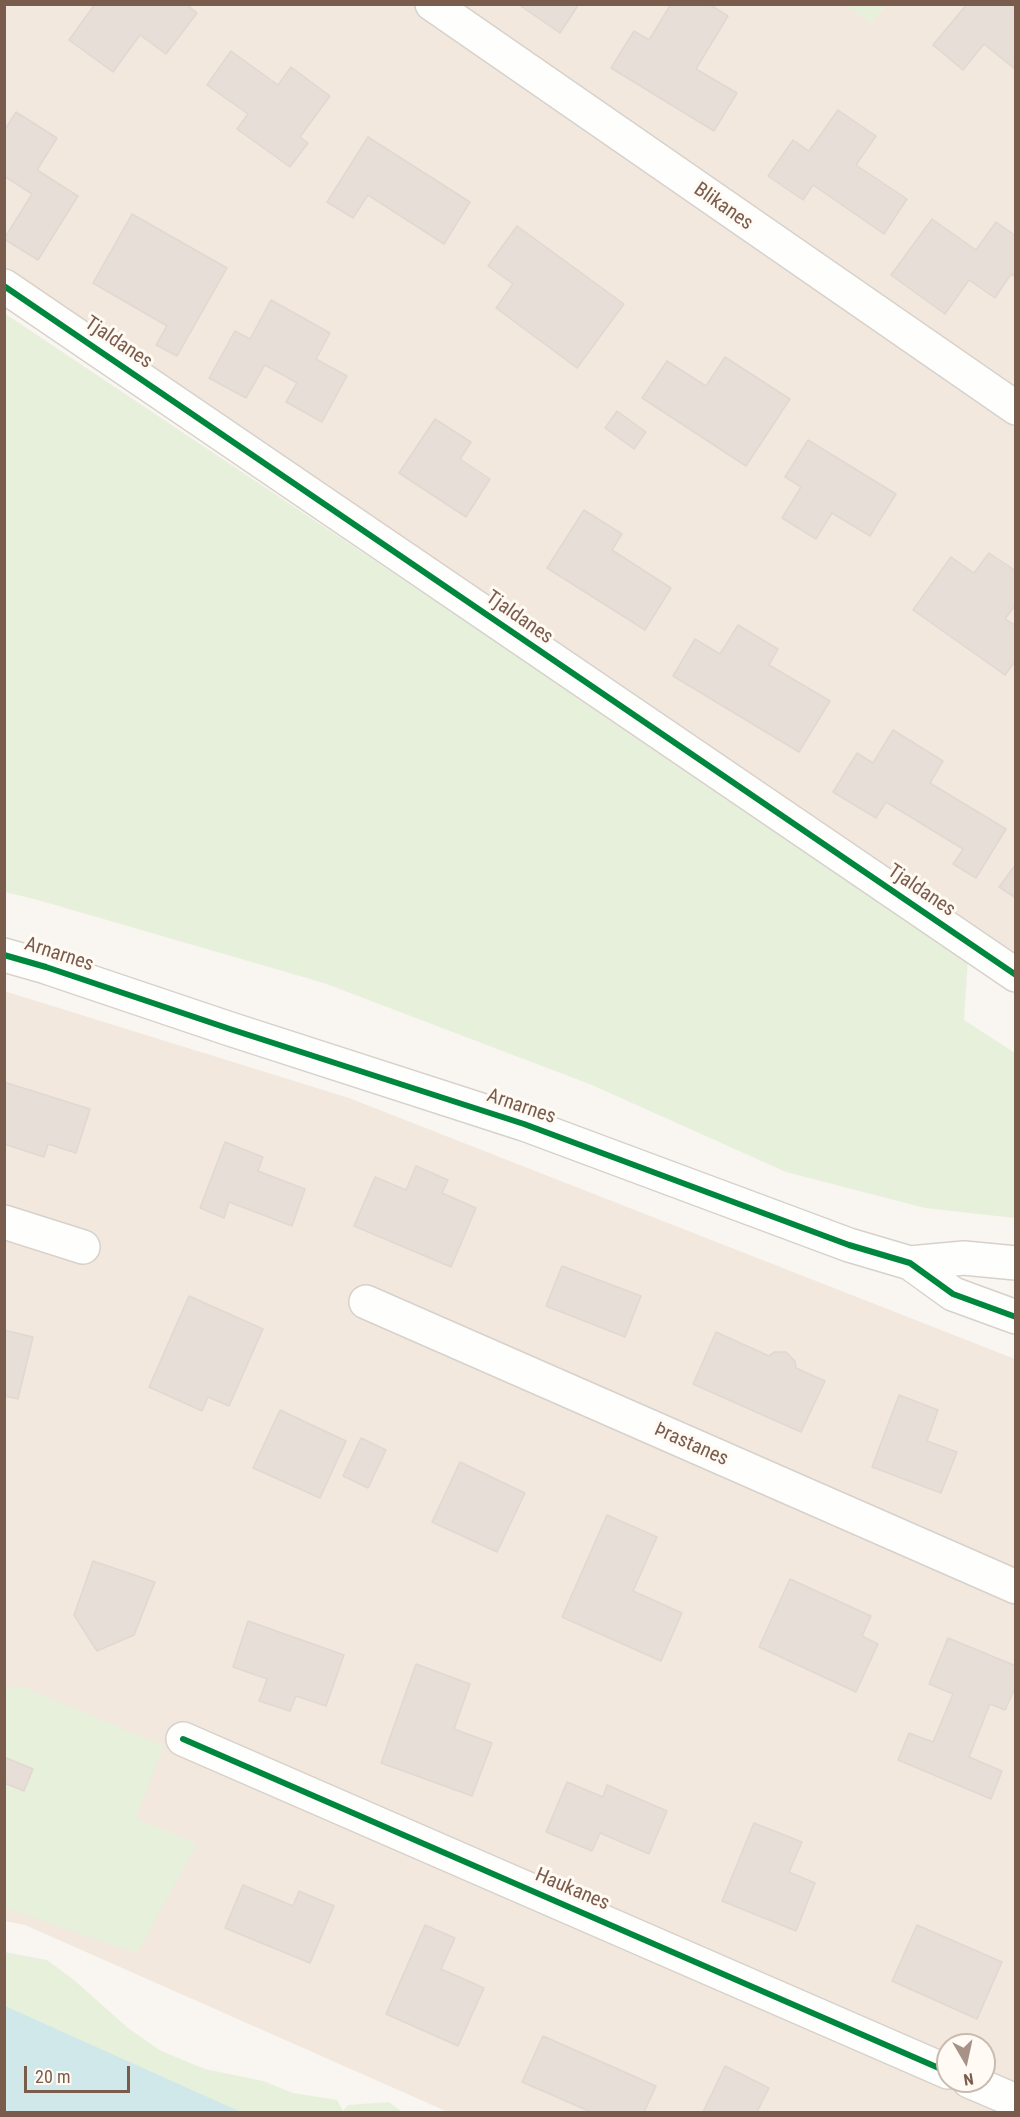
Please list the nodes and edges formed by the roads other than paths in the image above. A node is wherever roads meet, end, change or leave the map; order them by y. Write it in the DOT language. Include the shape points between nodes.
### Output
graph roads {
  1 [pos="432,4"];
  2 [pos="4,286"];
  3 [pos="1016,408"];
  4 [pos="4,955"];
  5 [pos="1016,975"];
  6 [pos="4,1222"];
  7 [pos="83,1247"];
  8 [pos="910,1263"];
  9 [pos="1016,1263"];
  10 [pos="366,1302"];
  11 [pos="1016,1317"];
  12 [pos="1016,1587"];
  13 [pos="183,1739"];
  14 [pos="936,2067"];
  15 [pos="996,2092"];
  16 [pos="1016,2101"];
  1 -- 3 [label="street, Blikanes"];
  2 -- 5 [label="street, Tjaldanes"];
  4 -- 8 [label="street, Arnarnes" via="524,1124 849,1245"];
  6 -- 7 [label="street"];
  8 -- 9 [label="street, Arnarnes" via="964,1258"];
  8 -- 11 [label="street, Arnarnes" via="953,1294"];
  10 -- 12 [label="street, Þrastanes"];
  13 -- 14 [label="street, Haukanes"];
  15 -- 16 [label="street"];
}
